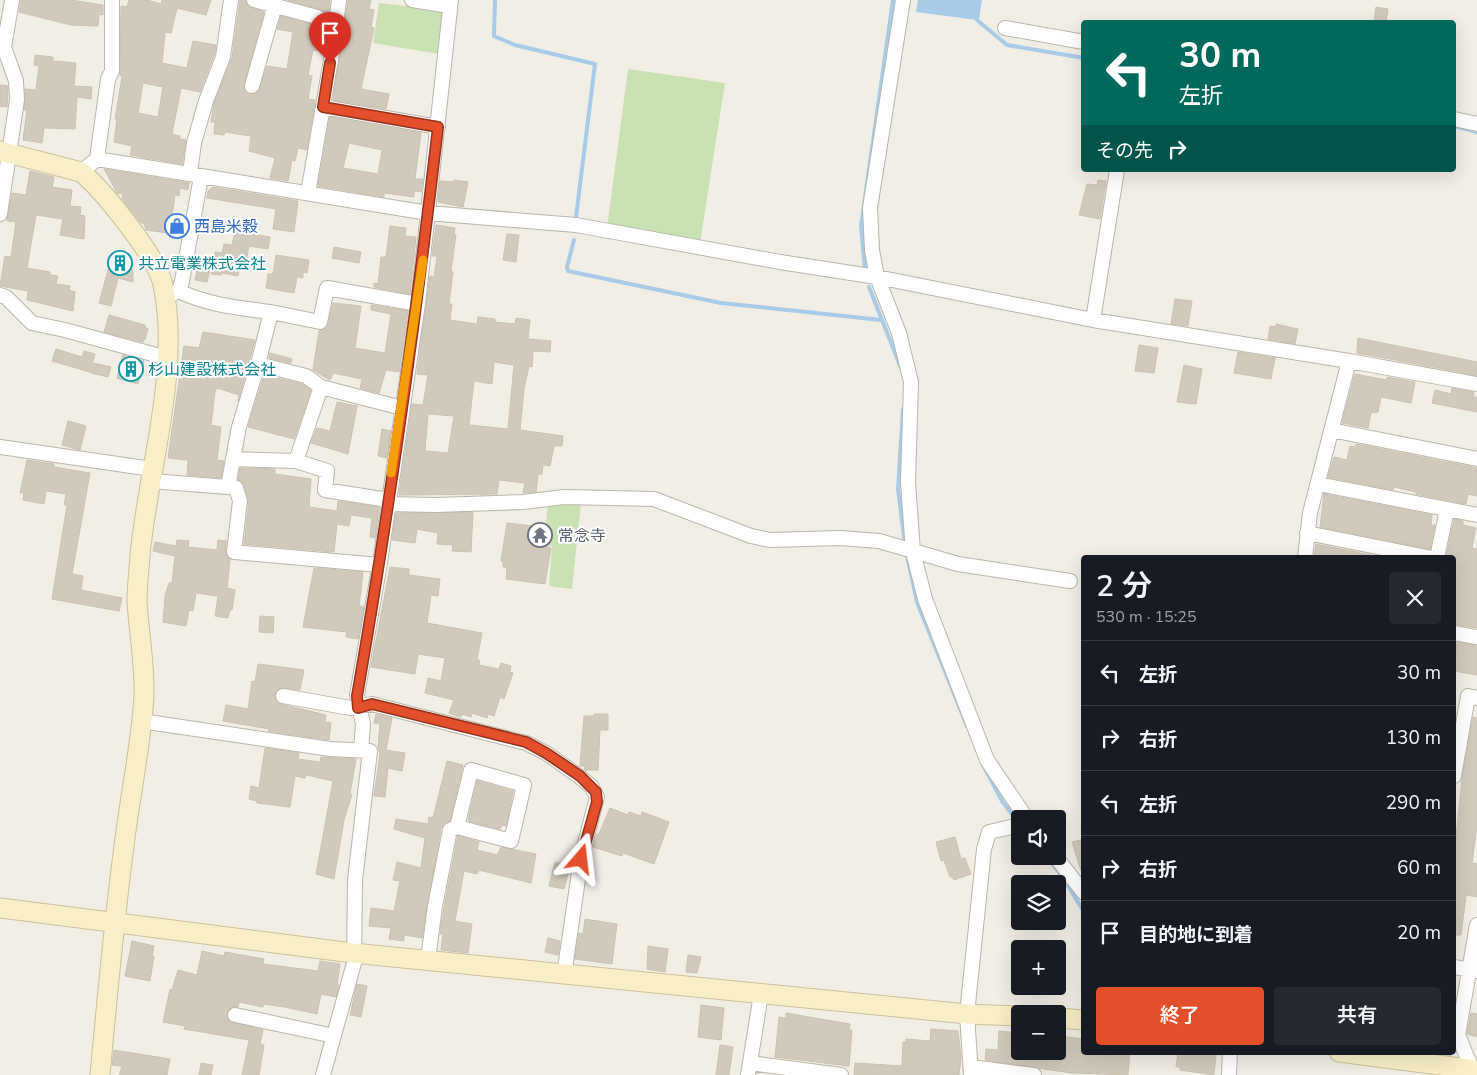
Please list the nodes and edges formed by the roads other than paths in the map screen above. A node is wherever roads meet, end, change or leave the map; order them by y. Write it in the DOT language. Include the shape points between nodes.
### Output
graph roads {
  1 [pos="112,0"];
  2 [pos="231,0"];
  3 [pos="256,0"];
  4 [pos="339,0"];
  5 [pos="412,0"];
  6 [pos="903,0"];
  7 [pos="8,1"];
  8 [pos="451,3"];
  9 [pos="275,6"];
  10 [pos="334,27"];
  11 [pos="1005,28"];
  12 [pos="1081,41"];
  13 [pos="252,86"];
  14 [pos="323,107"];
  15 [pos="1456,119"];
  16 [pos="1477,124"];
  17 [pos="438,127"];
  18 [pos="5,151"];
  19 [pos="97,159"];
  20 [pos="81,172"];
  21 [pos="1117,172"];
  22 [pos="196,175"];
  23 [pos="308,193"];
  24 [pos="428,213"];
  25 [pos="0,214"];
  26 [pos="877,277"];
  27 [pos="172,294"];
  28 [pos="0,296"];
  29 [pos="418,304"];
  30 [pos="271,312"];
  31 [pos="1093,320"];
  32 [pos="167,358"];
  33 [pos="1349,361"];
  34 [pos="258,364"];
  35 [pos="1477,384"];
  36 [pos="321,387"];
  37 [pos="402,408"];
  38 [pos="1331,430"];
  39 [pos="0,447"];
  40 [pos="233,459"];
  41 [pos="1477,459"];
  42 [pos="296,461"];
  43 [pos="151,475"];
  44 [pos="1318,484"];
  45 [pos="228,487"];
  46 [pos="387,502"];
  47 [pos="1447,509"];
  48 [pos="1477,515"];
  49 [pos="1307,533"];
  50 [pos="913,552"];
  51 [pos="1304,555"];
  52 [pos="1417,555"];
  53 [pos="1438,555"];
  54 [pos="379,565"];
  55 [pos="1070,580"];
  56 [pos="1456,633"];
  57 [pos="1477,637"];
  58 [pos="283,696"];
  59 [pos="1477,698"];
  60 [pos="358,708"];
  61 [pos="141,721"];
  62 [pos="1458,722"];
  63 [pos="1456,749"];
  64 [pos="361,750"];
  65 [pos="1020,810"];
  66 [pos="457,827"];
  67 [pos="1011,827"];
  68 [pos="1062,865"];
  69 [pos="1081,890"];
  70 [pos="0,908"];
  71 [pos="114,922"];
  72 [pos="1477,925"];
  73 [pos="352,953"];
  74 [pos="428,960"];
  75 [pos="1456,967"];
  76 [pos="1473,970"];
  77 [pos="564,975"];
  78 [pos="761,994"];
  79 [pos="967,1014"];
  80 [pos="235,1015"];
  81 [pos="1011,1016"];
  82 [pos="1066,1019"];
  83 [pos="1081,1020"];
  84 [pos="334,1036"];
  85 [pos="1230,1055"];
  86 [pos="1376,1055"];
  87 [pos="1414,1058"];
  88 [pos="749,1069"];
  89 [pos="1475,1069"];
  90 [pos="971,1071"];
  91 [pos="100,1075"];
  92 [pos="323,1075"];
  93 [pos="841,1075"];
  94 [pos="1034,1075"];
  95 [pos="1229,1075"];
  1 -- 19 [label="street" via="112,71 108,79"];
  2 -- 22 [label="street" via="222,56 194,143"];
  3 -- 9 [label="street"];
  4 -- 10 [label="street"];
  5 -- 8 [label="street"];
  6 -- 26 [label="street" via="870,208"];
  7 -- 18 [label="street" via="4,47 16,81 17,100"];
  8 -- 17 [label="street"];
  9 -- 10 [label="street" via="317,17"];
  9 -- 13 [label="street"];
  10 -- 14 [label="street"];
  11 -- 12 [label="street"];
  14 -- 17 [label="street"];
  14 -- 23 [label="street"];
  15 -- 16 [label="street"];
  17 -- 24 [label="street"];
  18 -- 20 [label="street"];
  18 -- 25 [label="street"];
  19 -- 20 [label="street"];
  19 -- 22 [label="street"];
  20 -- 27 [label="street" via="121,215"];
  21 -- 31 [label="street"];
  22 -- 23 [label="street"];
  22 -- 27 [label="street"];
  23 -- 24 [label="street"];
  24 -- 26 [label="street" via="576,225"];
  24 -- 29 [label="street"];
  26 -- 31 [label="street"];
  26 -- 50 [label="street" via="899,333 911,382 908,482"];
  27 -- 30 [label="street"];
  27 -- 32 [label="street"];
  28 -- 32 [label="street" via="6,297 32,323"];
  29 -- 30 [label="street" via="327,288 320,322"];
  29 -- 37 [label="street"];
  30 -- 34 [label="street"];
  31 -- 33 [label="street"];
  32 -- 43 [label="street"];
  33 -- 35 [label="street"];
  33 -- 38 [label="street"];
  34 -- 36 [label="street" via="306,376"];
  34 -- 40 [label="street"];
  36 -- 37 [label="street"];
  36 -- 42 [label="street"];
  37 -- 46 [label="street"];
  38 -- 41 [label="street"];
  38 -- 44 [label="street"];
  39 -- 43 [label="street"];
  40 -- 42 [label="street"];
  40 -- 45 [label="street"];
  42 -- 46 [label="street" via="327,471 325,490"];
  43 -- 45 [label="street"];
  43 -- 61 [label="street" via="137,601 144,694"];
  44 -- 47 [label="street"];
  44 -- 49 [label="street"];
  45 -- 54 [label="street" via="236,488 240,501 234,552"];
  46 -- 50 [label="street" via="436,506 564,497 654,499 751,536 770,540 879,540"];
  46 -- 54 [label="street"];
  47 -- 48 [label="street"];
  47 -- 53 [label="street"];
  49 -- 51 [label="street"];
  49 -- 52 [label="street"];
  50 -- 55 [label="street" via="958,564"];
  50 -- 65 [label="street" via="928,608 988,760"];
  54 -- 60 [label="street" via="357,696"];
  56 -- 57 [label="street"];
  58 -- 60 [label="street"];
  59 -- 62 [label="street" via="1468,696"];
  60 -- 64 [label="street" via="363,724"];
  60 -- 77 [label="street" via="372,704 526,742 592,787 597,802 581,859"];
  61 -- 64 [label="street" via="321,748"];
  61 -- 71 [label="street"];
  62 -- 63 [label="street"];
  64 -- 73 [label="street" via="370,751 354,880"];
  66 -- 66 [label="street" via="511,841 524,785 470,770"];
  66 -- 74 [label="street" via="450,830"];
  67 -- 79 [label="street" via="989,832 984,849"];
  68 -- 69 [label="street"];
  70 -- 71 [label="street"];
  71 -- 73 [label="street"];
  71 -- 91 [label="street"];
  72 -- 76 [label="street"];
  73 -- 74 [label="street"];
  73 -- 84 [label="street" via="354,963"];
  74 -- 77 [label="street"];
  75 -- 76 [label="street"];
  76 -- 89 [label="street" via="1458,1035"];
  77 -- 78 [label="street"];
  78 -- 79 [label="street"];
  78 -- 88 [label="street"];
  79 -- 81 [label="street"];
  79 -- 90 [label="street"];
  80 -- 84 [label="street"];
  82 -- 83 [label="street"];
  84 -- 92 [label="street"];
  85 -- 95 [label="street"];
  86 -- 87 [label="street"];
  87 -- 89 [label="street"];
  88 -- 93 [label="street"];
  90 -- 94 [label="street"];
}
